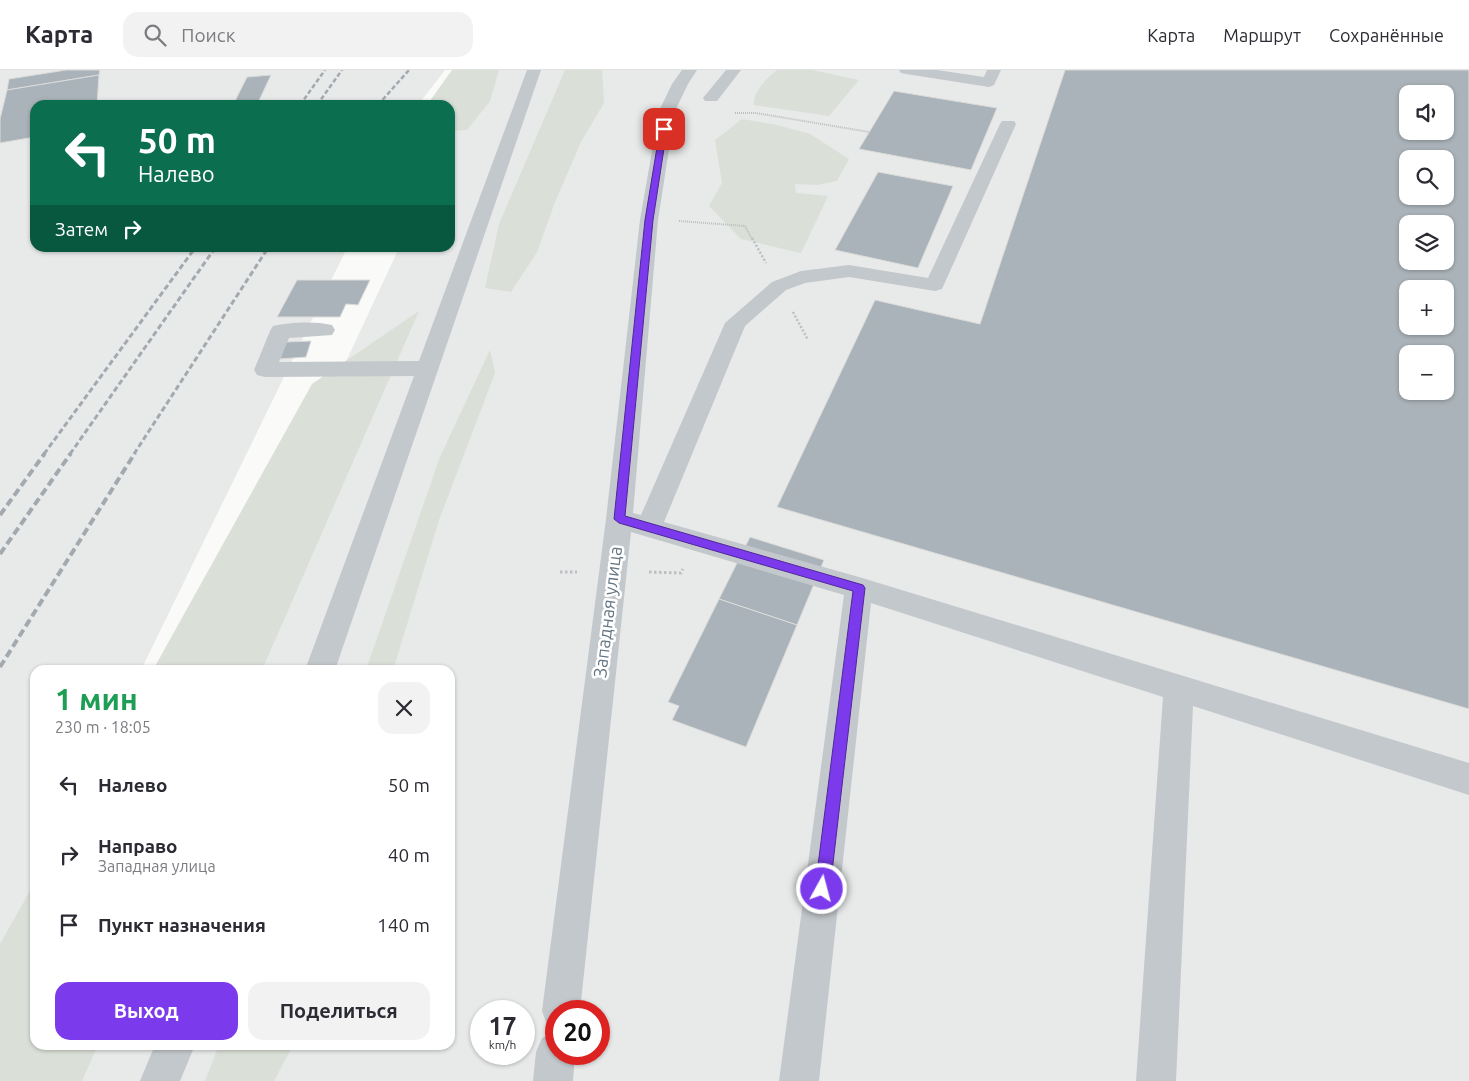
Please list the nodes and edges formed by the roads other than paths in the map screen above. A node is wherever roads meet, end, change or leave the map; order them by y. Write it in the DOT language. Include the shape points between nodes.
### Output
graph roads {
  1 [pos="534,70"];
  2 [pos="690,70"];
  3 [pos="734,70"];
  4 [pos="906,70"];
  5 [pos="994,70"];
  6 [pos="711,98"];
  7 [pos="1008,124"];
  8 [pos="324,330"];
  9 [pos="426,368"];
  10 [pos="619,519"];
  11 [pos="649,527"];
  12 [pos="859,588"];
  13 [pos="322,665"];
  14 [pos="1180,688"];
  15 [pos="1469,779"];
  16 [pos="562,1000"];
  17 [pos="172,1050"];
  18 [pos="555,1065"];
  19 [pos="160,1081"];
  20 [pos="553,1081"];
  21 [pos="799,1081"];
  22 [pos="1156,1081"];
  1 -- 9 [label="street" via="465,241"];
  2 -- 10 [label="street, Западная улица" via="667,111 649,220"];
  3 -- 6 [label="street"];
  4 -- 5 [label="street" via="989,82"];
  7 -- 11 [label="street" via="935,285 849,272 801,278 779,286 736,323"];
  8 -- 9 [label="street" via="281,331 265,370"];
  9 -- 13 [label="street"];
  10 -- 11 [label="street"];
  10 -- 16 [label="street, Западная улица"];
  11 -- 12 [label="street"];
  12 -- 14 [label="street"];
  12 -- 21 [label="street"];
  14 -- 15 [label="street"];
  14 -- 22 [label="street"];
  17 -- 19 [label="street"];
  18 -- 20 [label="street"];
}
